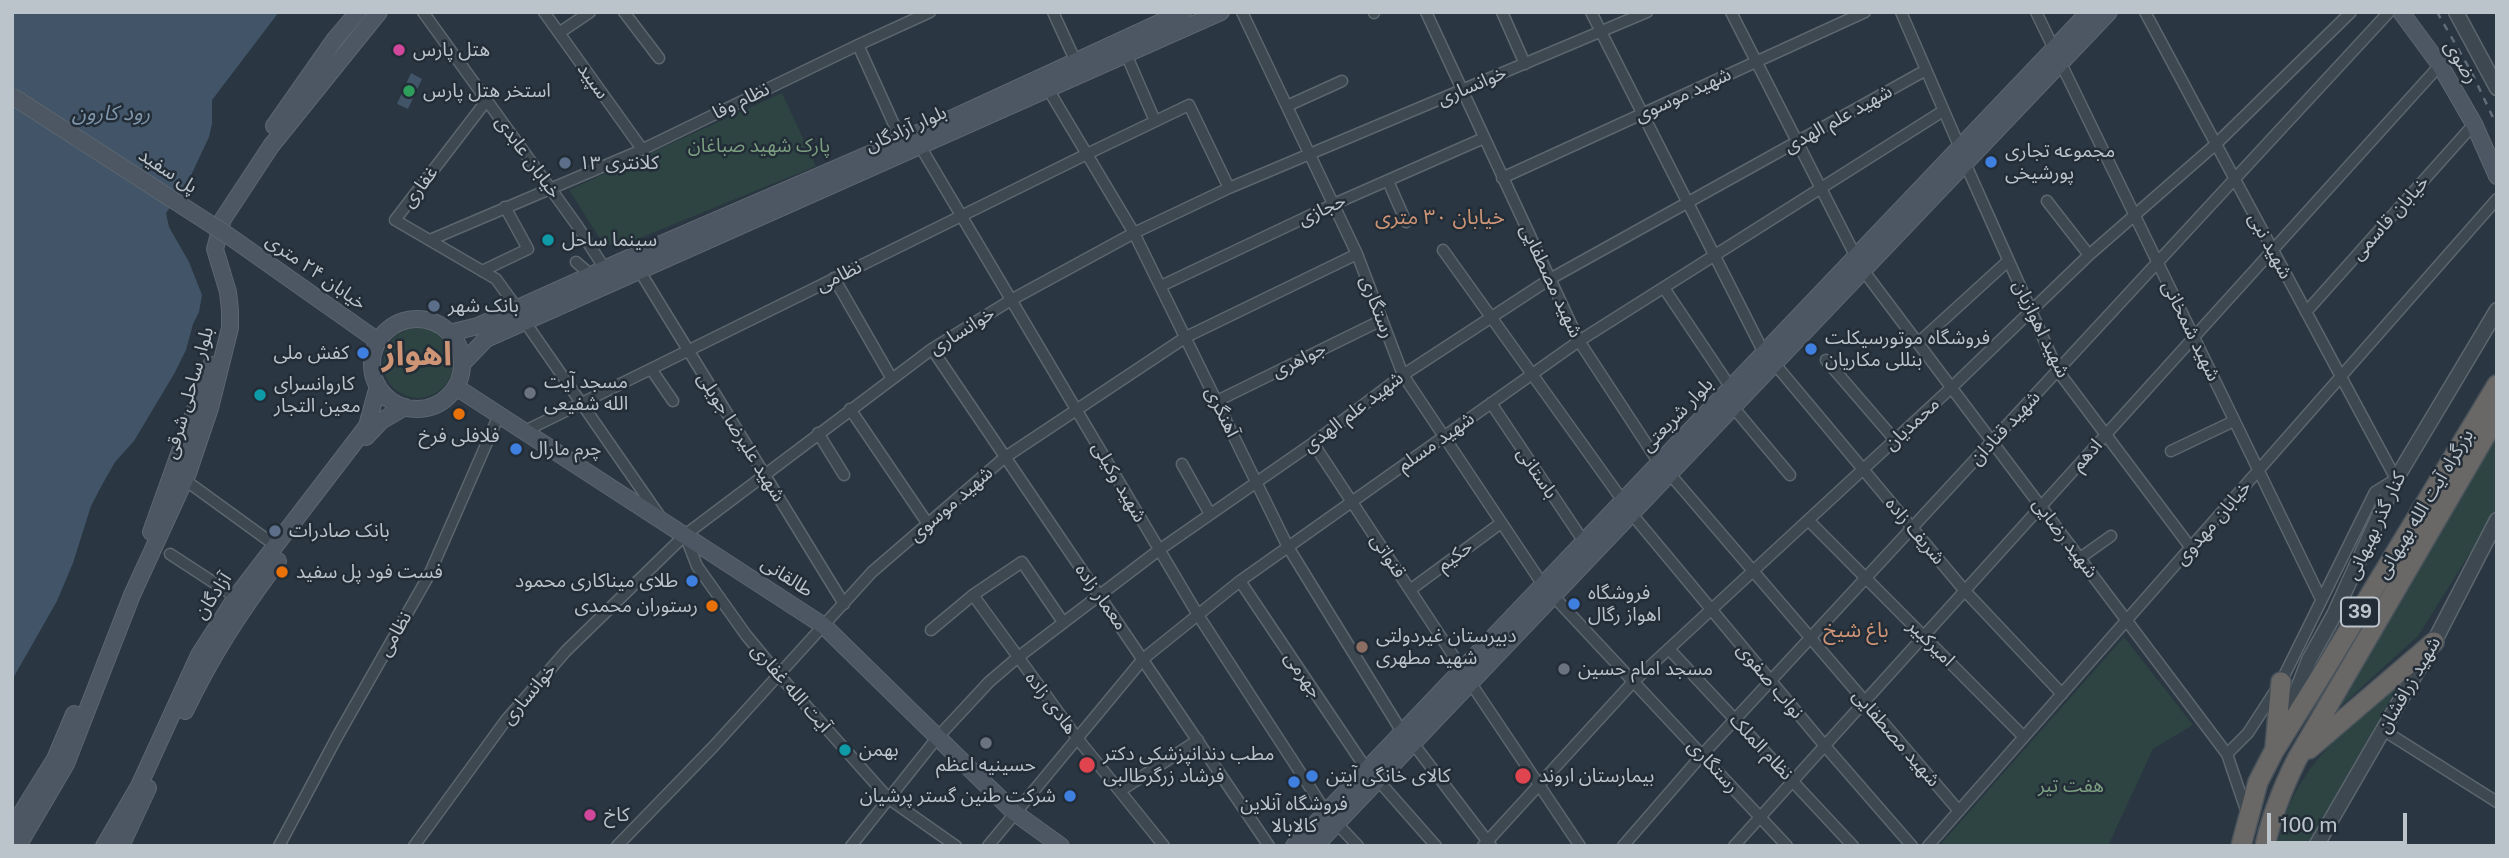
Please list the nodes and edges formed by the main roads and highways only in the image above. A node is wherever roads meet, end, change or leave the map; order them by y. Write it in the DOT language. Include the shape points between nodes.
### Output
graph roads {
  1 [pos="358,12"];
  2 [pos="379,12"];
  3 [pos="1182,12"];
  4 [pos="1221,12"];
  5 [pos="2089,12"];
  6 [pos="2109,12"];
  7 [pos="2401,12"];
  8 [pos="2057,56"];
  9 [pos="12,96"];
  10 [pos="2497,176"];
  11 [pos="229,236"];
  12 [pos="521,315"];
  13 [pos="449,333"];
  14 [pos="378,341"];
  15 [pos="1769,358"];
  16 [pos="462,364"];
  17 [pos="2497,385"];
  18 [pos="378,386"];
  19 [pos="456,387"];
  20 [pos="405,407"];
  21 [pos="2497,416"];
  22 [pos="1664,468"];
  23 [pos="1627,507"];
  24 [pos="1548,590"];
  25 [pos="2434,642"];
  26 [pos="2281,682"];
  27 [pos="2274,751"];
  28 [pos="2297,759"];
  29 [pos="1331,818"];
  30 [pos="12,828"];
  31 [pos="18,846"];
  32 [pos="104,846"];
  33 [pos="121,846"];
  34 [pos="1061,846"];
  35 [pos="1294,846"];
  36 [pos="1315,846"];
  37 [pos="2241,846"];
  38 [pos="2265,846"];
  1 -- 30 [label="main road, بلوار ساحلی شرقی" via="264,141 211,235 211,263 224,310 212,362 155,523 122,591 66,735 37,792"];
  2 -- 31 [label="main road, بلوار ساحلی شرقی" via="271,146 223,219 215,249 228,292 230,328 210,408 185,480 132,595 66,764"];
  3 -- 12 [label="main road, بلوار آزادگان" via="955,117 598,272"];
  4 -- 12 [label="main road, بلوار آزادگان" via="639,270"];
  5 -- 8 [label="main road, بلوار شریعتی"];
  6 -- 8 [label="main road, بلوار شریعتی"];
  7 -- 10 [label="main road, رضوی" via="2440,65"];
  8 -- 15 [label="main road, بلوار شریعتی"];
  9 -- 11 [label="main road, پل سفید, bridge"];
  11 -- 14 [label="main road, خیابان ۲۴ متری"];
  12 -- 13 [label="main road, بلوار آزادگان"];
  12 -- 16 [label="main road, بلوار آزادگان"];
  13 -- 14 [label="main road" via="429,321 406,321"];
  13 -- 16 [label="main road"];
  14 -- 18 [label="main road" via="372,364"];
  15 -- 22 [label="main road, بلوار شریعتی" via="1731,388"];
  15 -- 22 [label="main road, بلوار شریعتی" via="1733,407"];
  16 -- 19 [label="main road"];
  17 -- 27 [label="highway, بزرگراه آیت الله بهبهانی / 39"];
  18 -- 20 [label="main road"];
  18 -- 32 [label="main road, آزادگان" via="368,426 236,597 199,655 139,786"];
  19 -- 20 [label="main road" via="439,403"];
  19 -- 34 [label="main road, طالقانی" via="824,626 1015,813"];
  20 -- 33 [label="main road, آزادگان" via="372,429 234,619 208,662"];
  21 -- 28 [label="highway, بزرگراه آیت الله بهبهانی / 39"];
  22 -- 23 [label="main road, بلوار شریعتی"];
  23 -- 24 [label="main road, بلوار شریعتی"];
  23 -- 24 [label="main road, بلوار شریعتی" via="1584,542"];
  24 -- 29 [label="main road, بلوار شریعتی"];
  25 -- 28 [label="highway"];
  26 -- 27 [label="highway"];
  27 -- 37 [label="highway, بزرگراه آیت الله بهبهانی / 39" via="2258,782"];
  28 -- 38 [label="highway, بزرگراه آیت الله بهبهانی / 39"];
  29 -- 35 [label="main road, بلوار شریعتی"];
  29 -- 36 [label="main road, بلوار شریعتی"];
}
